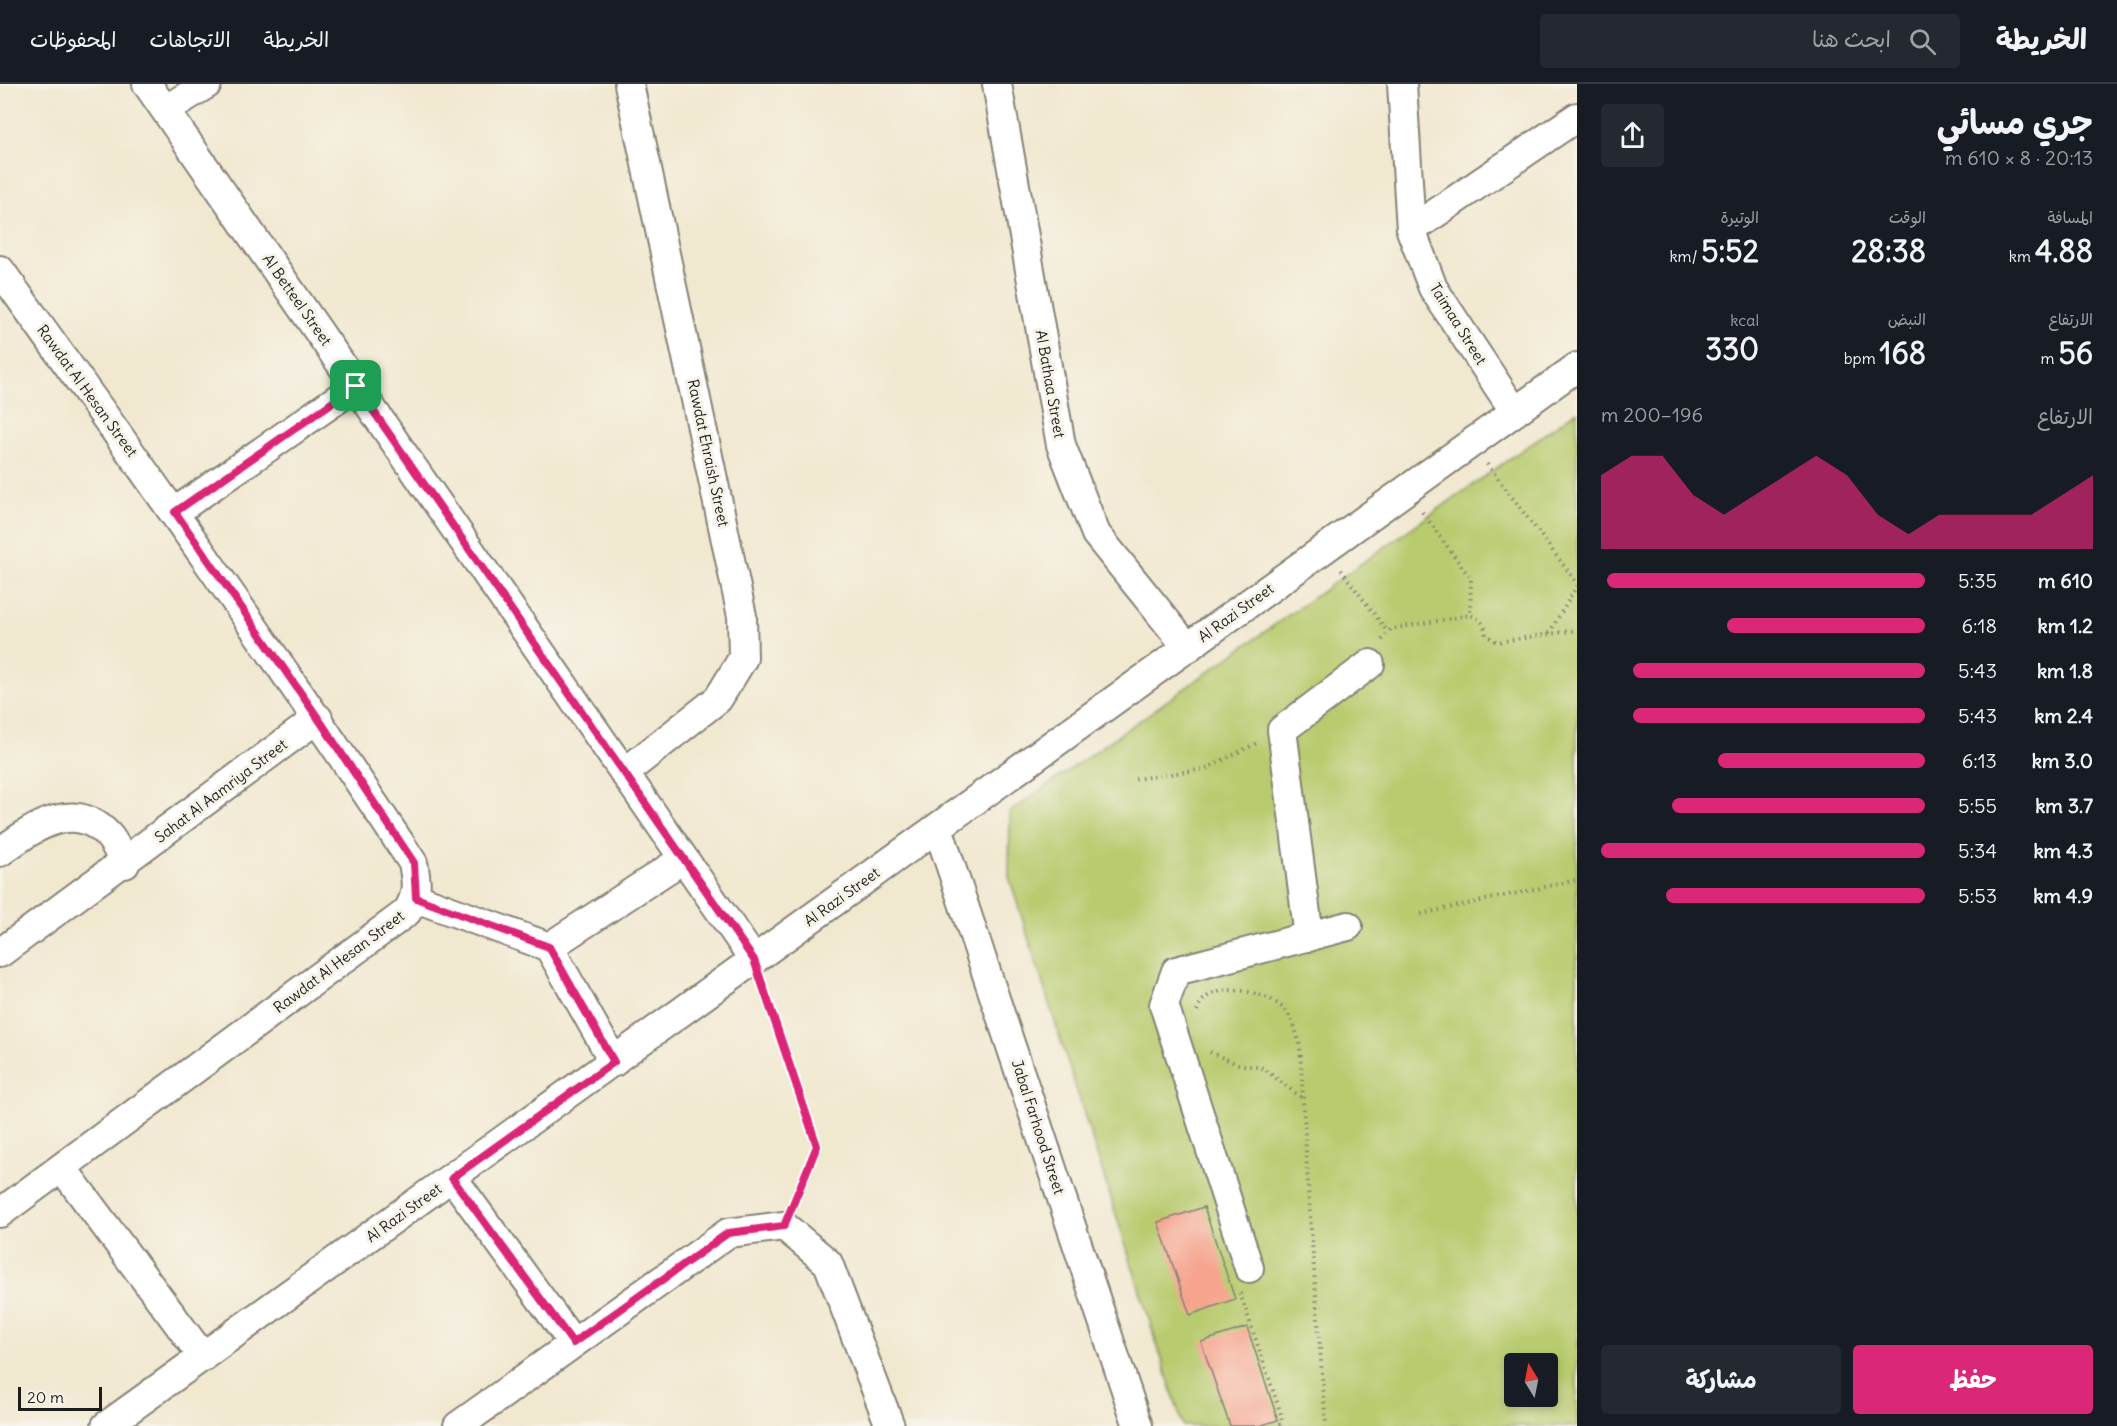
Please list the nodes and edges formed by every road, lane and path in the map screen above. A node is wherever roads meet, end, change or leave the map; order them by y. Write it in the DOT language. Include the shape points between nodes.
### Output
graph roads {
  1 [pos="147,84"];
  2 [pos="207,84"];
  3 [pos="629,84"];
  4 [pos="997,84"];
  5 [pos="1402,84"];
  6 [pos="165,110"];
  7 [pos="1577,117"];
  8 [pos="1411,230"];
  9 [pos="0,270"];
  10 [pos="1577,367"];
  11 [pos="356,386"];
  12 [pos="1515,412"];
  13 [pos="1471,444"];
  14 [pos="1406,491"];
  15 [pos="175,512"];
  16 [pos="1325,549"];
  17 [pos="1577,585"];
  18 [pos="1470,615"];
  19 [pos="1577,630"];
  20 [pos="1387,632"];
  21 [pos="1549,633"];
  22 [pos="1188,648"];
  23 [pos="1370,664"];
  24 [pos="318,718"];
  25 [pos="1281,730"];
  26 [pos="624,773"];
  27 [pos="1135,780"];
  28 [pos="938,828"];
  29 [pos="0,852"];
  30 [pos="683,859"];
  31 [pos="124,864"];
  32 [pos="1577,880"];
  33 [pos="416,898"];
  34 [pos="1421,914"];
  35 [pos="1348,926"];
  36 [pos="1309,937"];
  37 [pos="549,947"];
  38 [pos="0,953"];
  39 [pos="754,960"];
  40 [pos="1197,1013"];
  41 [pos="1206,1047"];
  42 [pos="614,1062"];
  43 [pos="1303,1099"];
  44 [pos="63,1168"];
  45 [pos="452,1178"];
  46 [pos="0,1213"];
  47 [pos="784,1226"];
  48 [pos="1249,1268"];
  49 [pos="573,1343"];
  50 [pos="203,1357"];
  51 [pos="106,1426"];
  52 [pos="458,1426"];
  53 [pos="890,1426"];
  54 [pos="1138,1426"];
  55 [pos="1276,1426"];
  56 [pos="1326,1426"];
  1 -- 6 [label="street, Al Betteel Street"];
  2 -- 6 [label="street"];
  3 -- 26 [label="street, Rawdat Ehraish Street" via="742,616 743,658 718,699"];
  4 -- 22 [label="street, Al Bathaa Street" via="1061,445 1096,534"];
  5 -- 8 [label="street, Taimaa Street"];
  6 -- 11 [label="street, Al Betteel Street"];
  7 -- 8 [label="street"];
  8 -- 12 [label="street, Taimaa Street" via="1433,288"];
  9 -- 15 [label="street, Rawdat Al Hesan Street"];
  10 -- 12 [label="street, Al Razi Street"];
  11 -- 15 [label="street"];
  11 -- 26 [label="street, Al Betteel Street"];
  12 -- 13 [label="street, Al Razi Street"];
  13 -- 14 [label="street, Al Razi Street"];
  13 -- 17 [label="path"];
  14 -- 16 [label="street, Al Razi Street"];
  14 -- 18 [label="path" via="1471,579"];
  15 -- 24 [label="street, Rawdat Al Hesan Street"];
  16 -- 20 [label="path"];
  16 -- 22 [label="street, Al Razi Street"];
  17 -- 21 [label="path"];
  18 -- 20 [label="path"];
  18 -- 21 [label="path" via="1478,618 1486,635 1497,642"];
  19 -- 21 [label="path"];
  20 -- 23 [label="path"];
  22 -- 28 [label="street, Al Razi Street"];
  23 -- 25 [label="street"];
  24 -- 31 [label="street, Sahat Al Aamriya Street"];
  24 -- 33 [label="street, Rawdat Al Hesan Street" via="414,863"];
  25 -- 27 [label="path" via="1205,769"];
  25 -- 36 [label="street"];
  26 -- 30 [label="street, Al Betteel Street"];
  28 -- 39 [label="street, Al Razi Street"];
  28 -- 54 [label="street, Jabal Farhood Street"];
  29 -- 31 [label="street" via="41,823 69,818 89,822 109,835"];
  30 -- 37 [label="street"];
  30 -- 39 [label="street, Al Betteel Street"];
  31 -- 38 [label="street, Sahat Al Aamriya Street"];
  32 -- 34 [label="path"];
  33 -- 37 [label="street"];
  33 -- 44 [label="street, Rawdat Al Hesan Street" via="407,912"];
  35 -- 36 [label="street"];
  36 -- 48 [label="street" via="1176,972 1164,1005"];
  37 -- 42 [label="street"];
  39 -- 42 [label="street, Al Razi Street"];
  39 -- 47 [label="path" via="817,1146"];
  40 -- 43 [label="path" via="1208,996 1218,992 1250,993 1284,1009 1300,1046"];
  41 -- 43 [label="path" via="1213,1055 1237,1064 1263,1068"];
  42 -- 45 [label="street, Al Razi Street"];
  43 -- 56 [label="path"];
  44 -- 46 [label="street, Rawdat Al Hesan Street"];
  44 -- 50 [label="street"];
  45 -- 49 [label="street"];
  45 -- 50 [label="street, Al Razi Street"];
  47 -- 49 [label="street" via="728,1233"];
  47 -- 53 [label="street" via="828,1263"];
  48 -- 55 [label="path" via="1253,1281 1237,1287 1282,1417 1281,1424"];
  49 -- 52 [label="street"];
  50 -- 51 [label="street, Al Razi Street"];
}
